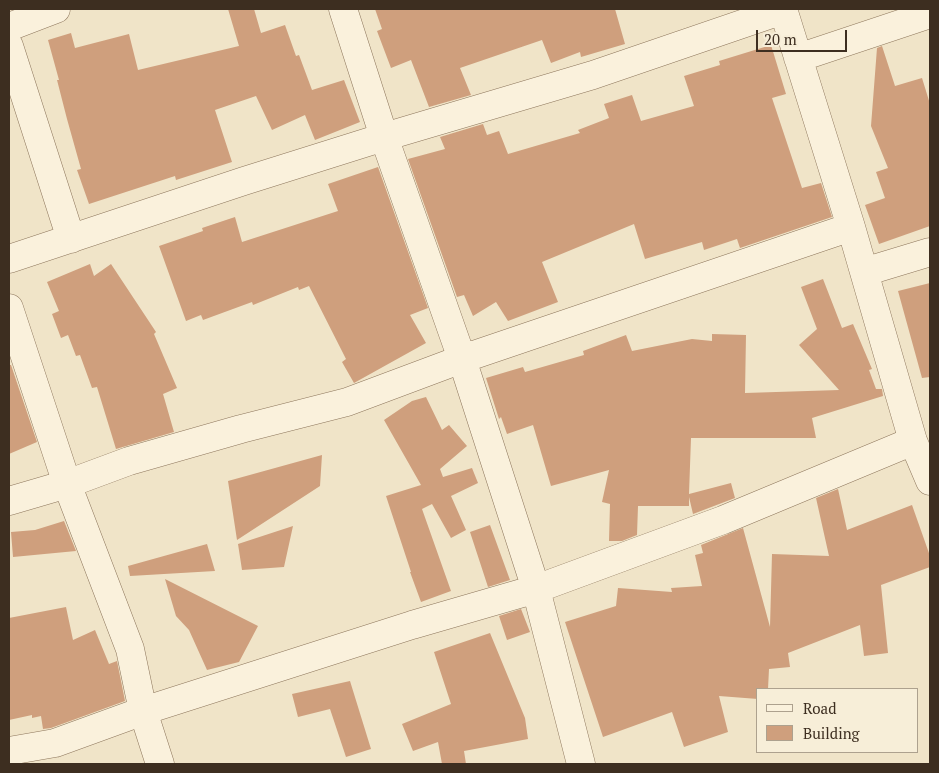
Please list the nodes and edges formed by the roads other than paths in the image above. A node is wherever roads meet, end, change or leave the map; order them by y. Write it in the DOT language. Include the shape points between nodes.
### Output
graph roads {
  1 [pos="56,9"];
  2 [pos="343,9"];
  3 [pos="783,10"];
  4 [pos="930,14"];
  5 [pos="9,27"];
  6 [pos="9,46"];
  7 [pos="798,58"];
  8 [pos="384,137"];
  9 [pos="851,227"];
  10 [pos="71,239"];
  11 [pos="930,252"];
  12 [pos="9,259"];
  13 [pos="864,272"];
  14 [pos="9,308"];
  15 [pos="462,359"];
  16 [pos="913,441"];
  17 [pos="930,481"];
  18 [pos="67,484"];
  19 [pos="9,502"];
  20 [pos="536,588"];
  21 [pos="143,711"];
  22 [pos="9,751"];
  23 [pos="160,764"];
  24 [pos="581,764"];
  1 -- 5 [label="street"];
  2 -- 8 [label="street"];
  3 -- 7 [label="street"];
  3 -- 8 [label="street" via="593,75"];
  4 -- 7 [label="street"];
  6 -- 10 [label="street"];
  7 -- 9 [label="street"];
  8 -- 10 [label="street"];
  8 -- 15 [label="street"];
  9 -- 13 [label="street"];
  9 -- 15 [label="street"];
  10 -- 12 [label="street"];
  11 -- 13 [label="street"];
  13 -- 16 [label="street"];
  14 -- 18 [label="street"];
  15 -- 18 [label="street" via="347,402 129,461"];
  15 -- 20 [label="street"];
  16 -- 17 [label="street"];
  16 -- 20 [label="street" via="723,520"];
  18 -- 19 [label="street"];
  18 -- 21 [label="street" via="130,649"];
  20 -- 21 [label="street"];
  20 -- 24 [label="street"];
  21 -- 22 [label="street" via="55,743"];
  21 -- 23 [label="street"];
}
